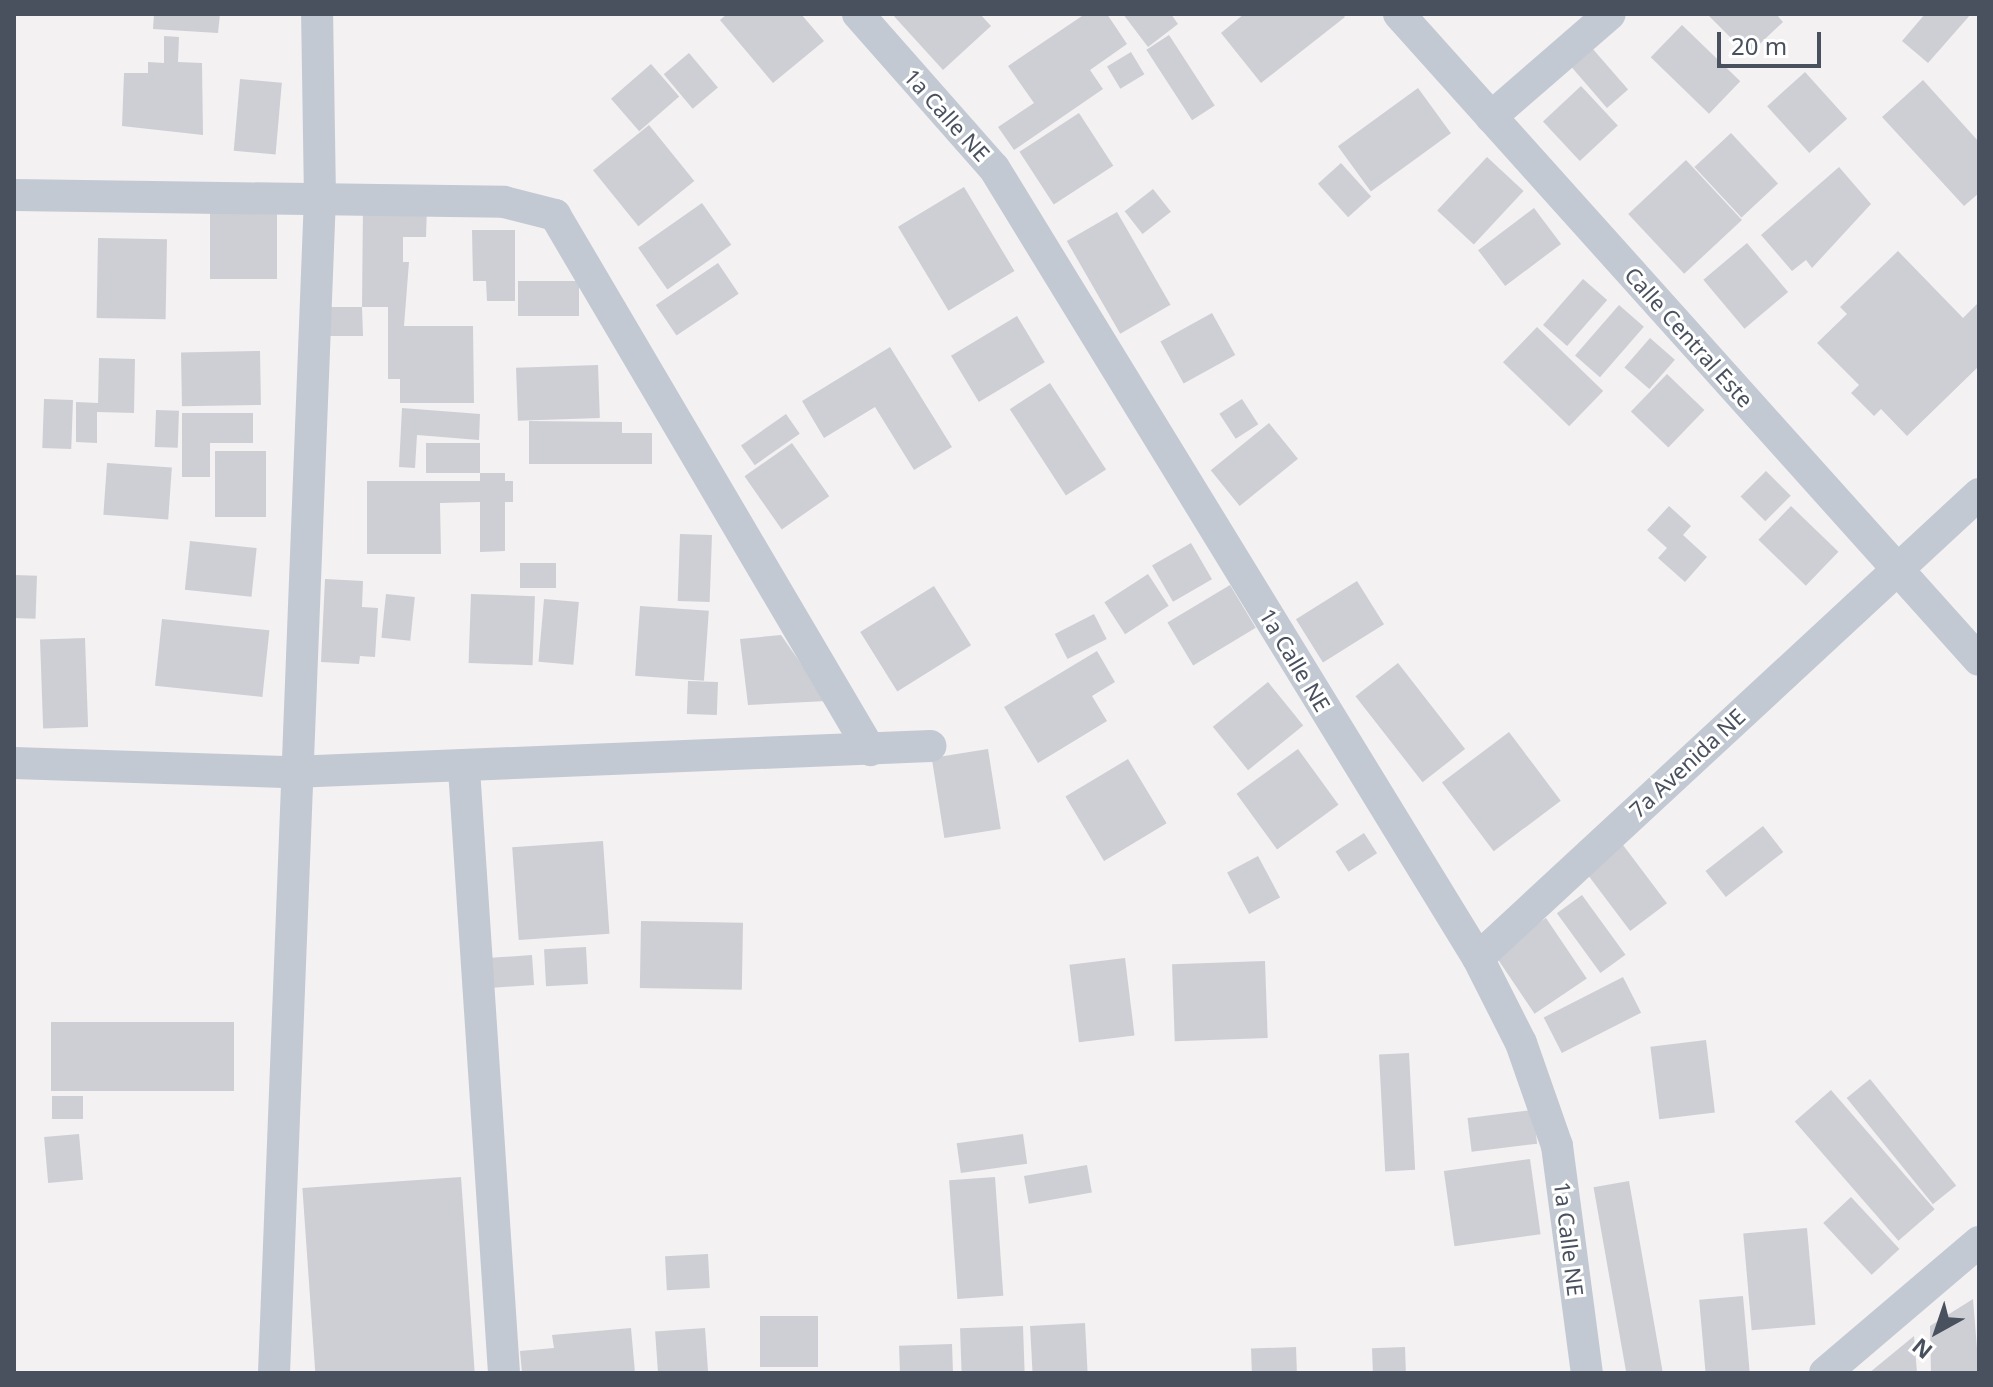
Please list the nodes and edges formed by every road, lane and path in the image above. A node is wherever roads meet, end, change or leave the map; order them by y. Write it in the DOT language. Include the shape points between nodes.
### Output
graph roads {
  1 [pos="317,14"];
  2 [pos="858,14"];
  3 [pos="1399,14"];
  4 [pos="1610,14"];
  5 [pos="1491,117"];
  6 [pos="14,195"];
  7 [pos="320,199"];
  8 [pos="1979,494"];
  9 [pos="1896,567"];
  10 [pos="1979,660"];
  11 [pos="930,746"];
  12 [pos="870,750"];
  13 [pos="14,763"];
  14 [pos="464,769"];
  15 [pos="292,772"];
  16 [pos="1478,958"];
  17 [pos="1979,1242"];
  18 [pos="274,1373"];
  19 [pos="504,1373"];
  20 [pos="1587,1373"];
  21 [pos="1825,1373"];
  1 -- 7 [label="street"];
  2 -- 16 [label="street, 1a Calle NE" via="994,168"];
  3 -- 5 [label="street, Calle Central Este"];
  4 -- 5 [label="street"];
  5 -- 9 [label="street, Calle Central Este"];
  6 -- 7 [label="street"];
  7 -- 12 [label="street" via="504,202 555,215"];
  7 -- 15 [label="street"];
  8 -- 9 [label="street, 7a Avenida NE"];
  9 -- 10 [label="street, Calle Central Este"];
  9 -- 16 [label="street, 7a Avenida NE"];
  11 -- 12 [label="street"];
  12 -- 14 [label="street"];
  13 -- 15 [label="street"];
  14 -- 15 [label="street"];
  14 -- 19 [label="street"];
  15 -- 18 [label="street"];
  16 -- 20 [label="street, 1a Calle NE" via="1521,1043 1557,1146"];
  17 -- 21 [label="street"];
}
